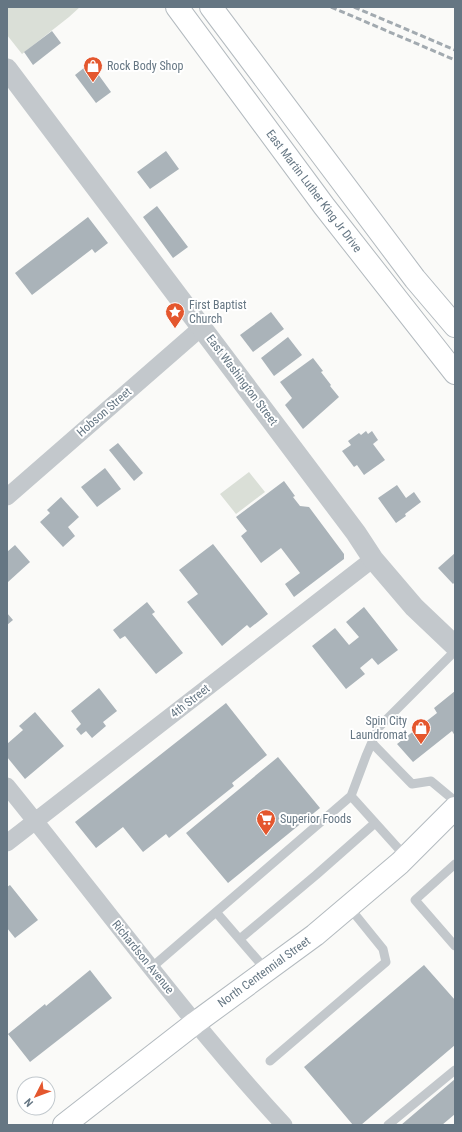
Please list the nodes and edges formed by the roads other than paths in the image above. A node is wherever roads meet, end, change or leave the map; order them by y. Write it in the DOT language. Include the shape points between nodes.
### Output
graph roads {
  1 [pos="177,7"];
  2 [pos="212,7"];
  3 [pos="7,69"];
  4 [pos="455,326"];
  5 [pos="202,327"];
  6 [pos="455,373"];
  7 [pos="7,497"];
  8 [pos="373,559"];
  9 [pos="455,646"];
  10 [pos="455,651"];
  11 [pos="372,743"];
  12 [pos="7,786"];
  13 [pos="351,796"];
  14 [pos="455,801"];
  15 [pos="455,808"];
  16 [pos="35,821"];
  17 [pos="375,823"];
  18 [pos="7,843"];
  19 [pos="406,857"];
  20 [pos="455,864"];
  21 [pos="349,907"];
  22 [pos="216,912"];
  23 [pos="241,938"];
  24 [pos="455,946"];
  25 [pos="151,968"];
  26 [pos="267,971"];
  27 [pos="195,1023"];
  28 [pos="270,1060"];
  29 [pos="455,1070"];
  30 [pos="64,1125"];
  31 [pos="284,1125"];
  32 [pos="388,1125"];
  1 -- 6 [label="main road, East Martin Luther King Jr Drive" via="324,206"];
  2 -- 4 [label="main road" via="415,279"];
  3 -- 5 [label="street, East Washington Street"];
  5 -- 7 [label="street, Hobson Street"];
  5 -- 8 [label="street, East Washington Street"];
  8 -- 9 [label="street, East Washington Street" via="414,607"];
  8 -- 16 [label="street, 4th Street"];
  10 -- 11 [label="lane" via="378,728"];
  11 -- 13 [label="lane"];
  11 -- 14 [label="lane" via="412,784 431,781"];
  12 -- 16 [label="street, Richardson Avenue"];
  13 -- 17 [label="lane"];
  13 -- 22 [label="lane"];
  15 -- 19 [label="main road, North Centennial Street"];
  16 -- 18 [label="street, 4th Street"];
  16 -- 25 [label="street, Richardson Avenue"];
  17 -- 19 [label="lane"];
  17 -- 23 [label="lane"];
  19 -- 21 [label="main road, North Centennial Street"];
  20 -- 24 [label="lane" via="415,900"];
  21 -- 26 [label="main road, North Centennial Street"];
  21 -- 28 [label="lane" via="383,949 386,962"];
  22 -- 23 [label="lane"];
  22 -- 25 [label="lane"];
  23 -- 26 [label="lane"];
  25 -- 27 [label="street, Richardson Avenue"];
  26 -- 27 [label="main road, North Centennial Street"];
  27 -- 30 [label="main road, North Centennial Street"];
  27 -- 31 [label="street, Richardson Avenue"];
  29 -- 32 [label="lane"];
}
